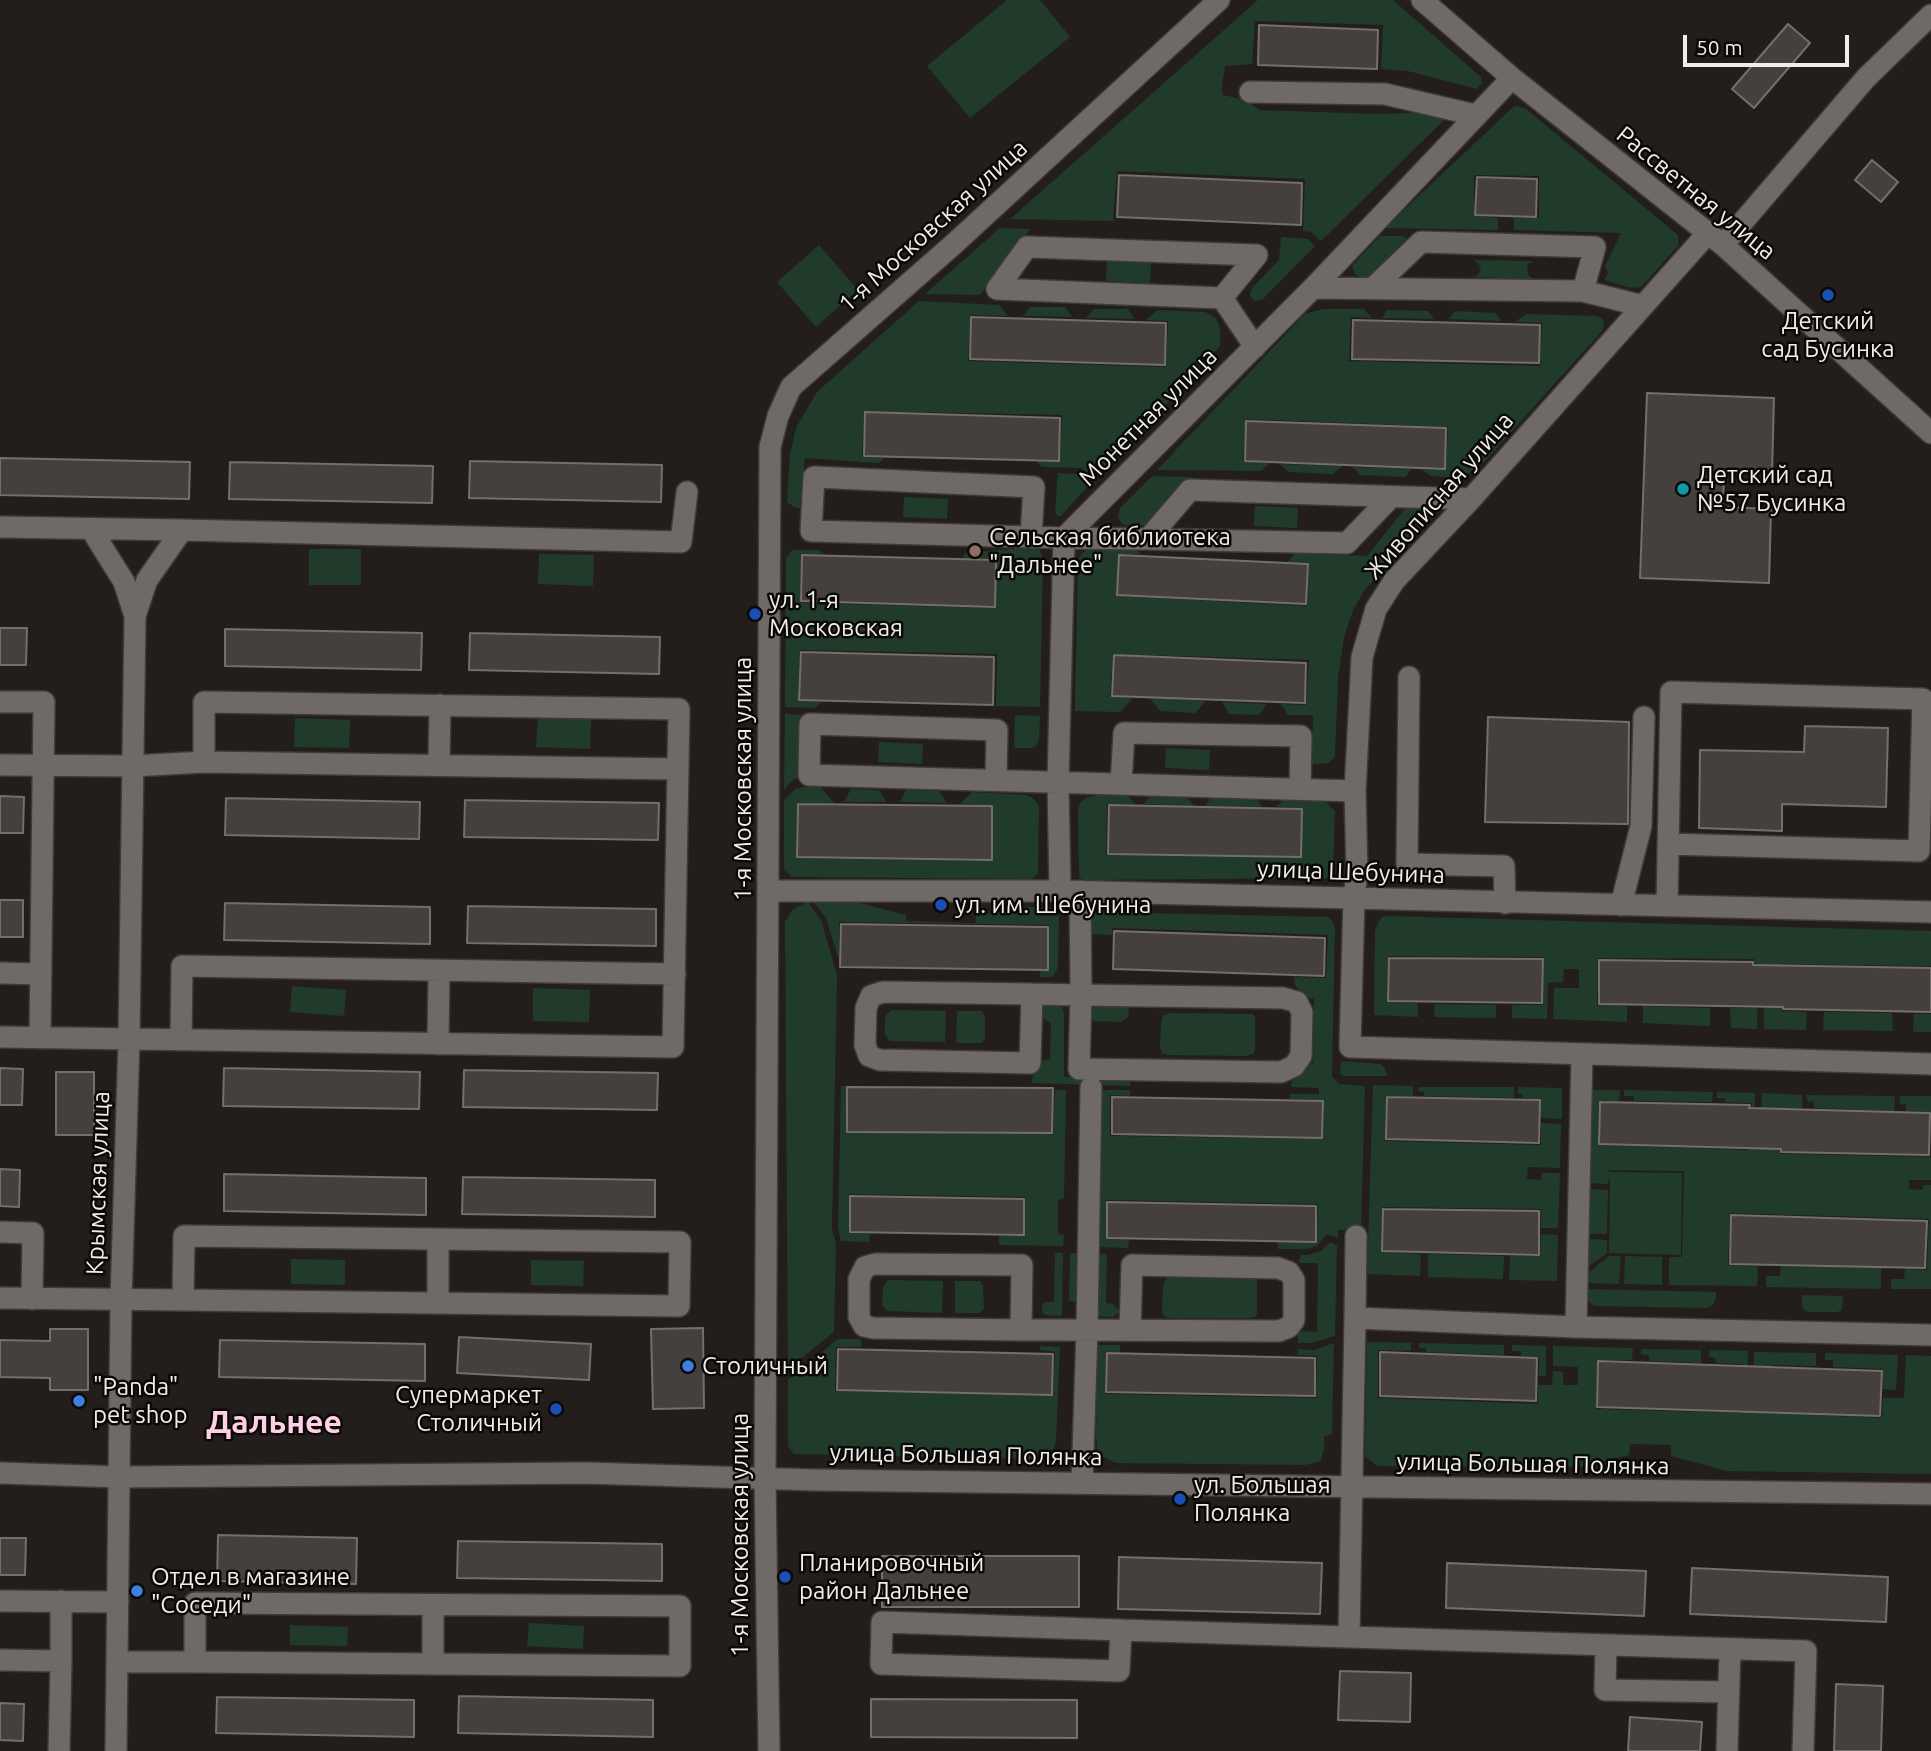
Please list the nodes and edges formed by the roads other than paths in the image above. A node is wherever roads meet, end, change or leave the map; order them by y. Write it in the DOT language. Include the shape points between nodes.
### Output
graph roads {
  1 [pos="1219,0"];
  2 [pos="1422,0"];
  3 [pos="1928,26"];
  4 [pos="1512,78"];
  5 [pos="1250,92"];
  6 [pos="1475,115"];
  7 [pos="1715,239"];
  8 [pos="1313,288"];
  9 [pos="1373,288"];
  10 [pos="1583,290"];
  11 [pos="1222,298"];
  12 [pos="1643,306"];
  13 [pos="1255,347"];
  14 [pos="1931,433"];
  15 [pos="687,492"];
  16 [pos="1391,497"];
  17 [pos="1471,499"];
  18 [pos="0,527"];
  19 [pos="91,528"];
  20 [pos="182,530"];
  21 [pos="1031,537"];
  22 [pos="1064,538"];
  23 [pos="1148,539"];
  24 [pos="135,616"];
  25 [pos="1409,677"];
  26 [pos="0,702"];
  27 [pos="440,705"];
  28 [pos="1644,717"];
  29 [pos="204,762"];
  30 [pos="0,765"];
  31 [pos="43,765"];
  32 [pos="439,765"];
  33 [pos="133,766"];
  34 [pos="677,769"];
  35 [pos="996,779"];
  36 [pos="1058,782"];
  37 [pos="1122,784"];
  38 [pos="1300,789"];
  39 [pos="1355,791"];
  40 [pos="1668,844"];
  41 [pos="769,891"];
  42 [pos="1070,891"];
  43 [pos="1354,898"];
  44 [pos="1505,902"];
  45 [pos="1621,905"];
  46 [pos="1667,906"];
  47 [pos="1931,912"];
  48 [pos="439,970"];
  49 [pos="0,973"];
  50 [pos="41,974"];
  51 [pos="675,974"];
  52 [pos="1032,994"];
  53 [pos="1081,995"];
  54 [pos="0,1037"];
  55 [pos="40,1038"];
  56 [pos="129,1040"];
  57 [pos="181,1040"];
  58 [pos="438,1044"];
  59 [pos="1582,1054"];
  60 [pos="1931,1064"];
  61 [pos="1091,1087"];
  62 [pos="0,1233"];
  63 [pos="1356,1236"];
  64 [pos="439,1239"];
  65 [pos="0,1298"];
  66 [pos="32,1299"];
  67 [pos="121,1300"];
  68 [pos="183,1300"];
  69 [pos="438,1303"];
  70 [pos="1355,1318"];
  71 [pos="1576,1327"];
  72 [pos="1021,1329"];
  73 [pos="1087,1330"];
  74 [pos="1130,1330"];
  75 [pos="1931,1335"];
  76 [pos="0,1473"];
  77 [pos="120,1477"];
  78 [pos="765,1479"];
  79 [pos="1082,1483"];
  80 [pos="1351,1488"];
  81 [pos="1931,1494"];
  82 [pos="0,1601"];
  83 [pos="61,1601"];
  84 [pos="117,1602"];
  85 [pos="433,1605"];
  86 [pos="1121,1630"];
  87 [pos="1349,1637"];
  88 [pos="1606,1645"];
  89 [pos="1730,1649"];
  90 [pos="0,1660"];
  91 [pos="61,1661"];
  92 [pos="117,1662"];
  93 [pos="195,1662"];
  94 [pos="433,1664"];
  95 [pos="1728,1692"];
  96 [pos="59,1751"];
  97 [pos="116,1751"];
  98 [pos="768,1751"];
  99 [pos="1727,1751"];
  100 [pos="1803,1751"];
  1 -- 41 [label="street, 1-я Московская улица" via="791,387 770,447"];
  2 -- 4 [label="street, Рассветная улица"];
  3 -- 7 [label="street, Живописная улица" via="1866,78"];
  4 -- 6 [label="street, Монетная улица"];
  4 -- 7 [label="street, Рассветная улица"];
  5 -- 6 [label="street" via="1385,94"];
  6 -- 8 [label="street, Монетная улица"];
  7 -- 12 [label="street, Живописная улица"];
  7 -- 14 [label="street, Рассветная улица"];
  8 -- 9 [label="street"];
  8 -- 13 [label="street, Монетная улица"];
  9 -- 10 [label="street"];
  9 -- 10 [label="street" via="1421,242 1595,247"];
  10 -- 12 [label="street"];
  11 -- 11 [label="street" via="1116,294 997,289 1027,247 1257,256"];
  11 -- 13 [label="street"];
  12 -- 17 [label="street, Живописная улица"];
  13 -- 22 [label="street, Монетная улица"];
  15 -- 20 [label="street" via="681,542"];
  16 -- 17 [label="street"];
  16 -- 23 [label="street" via="1348,542"];
  16 -- 23 [label="street" via="1190,489"];
  17 -- 39 [label="street, Живописная улица" via="1394,581 1376,609 1362,657"];
  18 -- 19 [label="street"];
  19 -- 20 [label="street"];
  19 -- 24 [label="street" via="124,582"];
  20 -- 24 [label="street" via="147,580"];
  21 -- 21 [label="street" via="811,531 814,477 1034,487"];
  21 -- 22 [label="street"];
  22 -- 23 [label="street"];
  22 -- 36 [label="street"];
  24 -- 33 [label="street, Крымская улица"];
  25 -- 44 [label="street" via="1407,864 1504,866"];
  26 -- 31 [label="street" via="44,702"];
  27 -- 29 [label="street" via="204,702"];
  27 -- 32 [label="street"];
  27 -- 34 [label="street" via="679,709"];
  28 -- 45 [label="street" via="1641,826"];
  29 -- 32 [label="street"];
  29 -- 33 [label="street"];
  30 -- 31 [label="street"];
  31 -- 33 [label="street"];
  31 -- 50 [label="street"];
  32 -- 34 [label="street"];
  33 -- 56 [label="street, Крымская улица"];
  34 -- 51 [label="street"];
  35 -- 36 [label="street" via="997,730 810,724 809,775"];
  36 -- 37 [label="street"];
  36 -- 42 [label="street"];
  37 -- 38 [label="street"];
  37 -- 38 [label="street" via="1124,733 1301,736"];
  38 -- 39 [label="street"];
  39 -- 43 [label="street, Живописная улица"];
  40 -- 40 [label="street" via="1671,692 1923,699 1919,851"];
  40 -- 46 [label="street"];
  41 -- 42 [label="street, улица Шебунина"];
  41 -- 78 [label="street, 1-я Московская улица"];
  42 -- 43 [label="street, улица Шебунина"];
  42 -- 53 [label="street"];
  43 -- 44 [label="street, улица Шебунина"];
  43 -- 59 [label="street, Живописная улица" via="1350,1047"];
  44 -- 45 [label="street, улица Шебунина"];
  45 -- 46 [label="street, улица Шебунина"];
  46 -- 47 [label="street, улица Шебунина"];
  48 -- 51 [label="street"];
  48 -- 57 [label="street" via="182,966"];
  48 -- 58 [label="street"];
  49 -- 50 [label="street"];
  50 -- 55 [label="street"];
  51 -- 58 [label="street" via="674,1047"];
  52 -- 52 [label="street" via="883,992 871,996 866,1008 864,1045 869,1056 880,1060 1030,1062"];
  52 -- 53 [label="street"];
  53 -- 53 [label="street" via="1079,1069 1281,1072 1301,1056 1302,1012 1297,1002 1283,998"];
  54 -- 55 [label="street"];
  55 -- 56 [label="street"];
  56 -- 57 [label="street"];
  56 -- 67 [label="street, Крымская улица"];
  57 -- 58 [label="street"];
  59 -- 60 [label="street"];
  59 -- 71 [label="street"];
  61 -- 73 [label="street"];
  62 -- 66 [label="street" via="33,1233"];
  63 -- 70 [label="street"];
  64 -- 68 [label="street" via="184,1236"];
  64 -- 69 [label="street"];
  64 -- 69 [label="street" via="680,1242 679,1306"];
  65 -- 66 [label="street"];
  66 -- 67 [label="street"];
  67 -- 68 [label="street"];
  67 -- 77 [label="street, Крымская улица"];
  68 -- 69 [label="street"];
  70 -- 71 [label="street"];
  70 -- 80 [label="street"];
  71 -- 75 [label="street"];
  72 -- 72 [label="street" via="864,1326 859,1317 859,1279 865,1268 875,1264 1022,1265"];
  72 -- 73 [label="street"];
  73 -- 74 [label="street"];
  73 -- 79 [label="street"];
  74 -- 74 [label="street" via="1132,1265 1278,1268 1294,1280 1294,1320 1279,1331"];
  76 -- 77 [label="street, улица Большая Полянка"];
  77 -- 78 [label="street, улица Большая Полянка" via="587,1473"];
  77 -- 84 [label="street, Крымская улица"];
  78 -- 79 [label="street, улица Большая Полянка"];
  78 -- 98 [label="street, 1-я Московская улица"];
  79 -- 80 [label="street, улица Большая Полянка"];
  80 -- 81 [label="street, улица Большая Полянка"];
  80 -- 87 [label="street"];
  82 -- 83 [label="street"];
  83 -- 84 [label="street"];
  83 -- 91 [label="street"];
  84 -- 92 [label="street, Крымская улица"];
  85 -- 93 [label="street" via="195,1603"];
  85 -- 94 [label="street"];
  85 -- 94 [label="street" via="680,1606 680,1666"];
  86 -- 86 [label="street" via="882,1622 881,1664 1119,1671"];
  86 -- 87 [label="street"];
  87 -- 88 [label="street"];
  88 -- 89 [label="street"];
  88 -- 95 [label="street" via="1605,1690"];
  89 -- 95 [label="street"];
  89 -- 100 [label="street" via="1806,1651"];
  90 -- 91 [label="street"];
  91 -- 96 [label="street"];
  92 -- 93 [label="street"];
  92 -- 97 [label="street, Крымская улица"];
  93 -- 94 [label="street"];
  95 -- 99 [label="street"];
}
